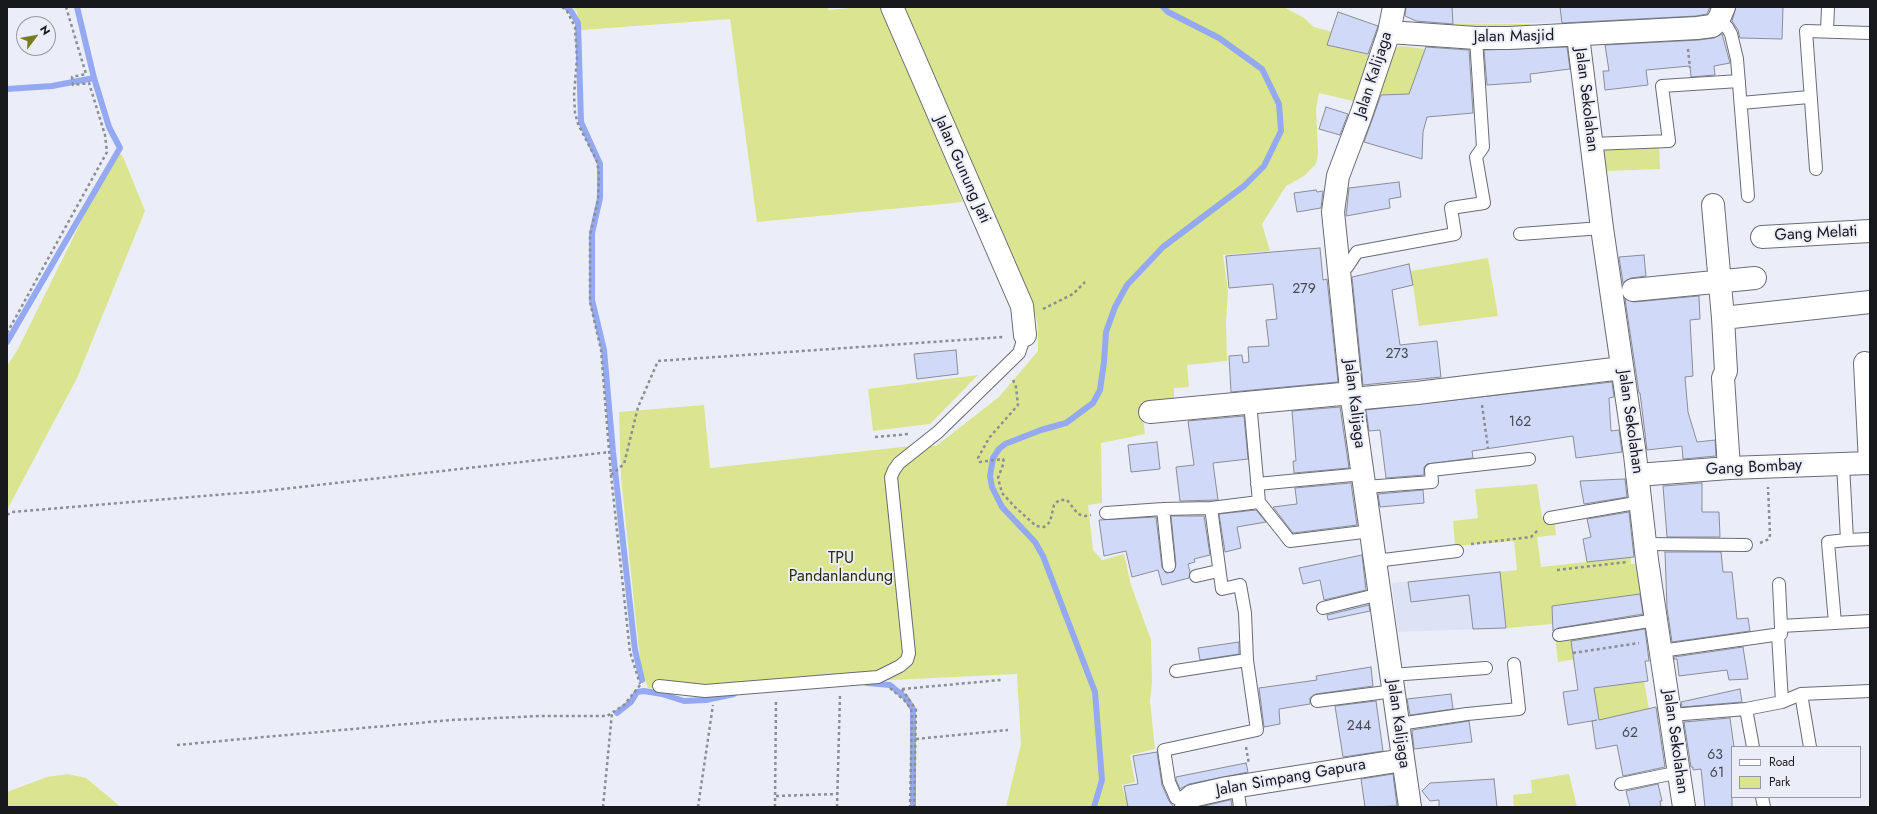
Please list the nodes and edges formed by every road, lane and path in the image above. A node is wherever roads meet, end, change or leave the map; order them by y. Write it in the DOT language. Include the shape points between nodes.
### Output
graph roads {
  1 [pos="66,7"];
  2 [pos="562,7"];
  3 [pos="892,7"];
  4 [pos="1394,7"];
  5 [pos="1828,7"];
  6 [pos="1721,14"];
  7 [pos="1686,29"];
  8 [pos="1827,31"];
  9 [pos="1389,32"];
  10 [pos="1870,33"];
  11 [pos="1578,36"];
  12 [pos="1476,38"];
  13 [pos="1739,81"];
  14 [pos="1691,83"];
  15 [pos="1809,96"];
  16 [pos="1741,103"];
  17 [pos="1592,144"];
  18 [pos="1816,169"];
  19 [pos="1748,196"];
  20 [pos="1713,205"];
  21 [pos="1602,228"];
  22 [pos="1870,231"];
  23 [pos="1520,234"];
  24 [pos="1762,238"];
  25 [pos="1338,269"];
  26 [pos="1755,278"];
  27 [pos="1720,281"];
  28 [pos="1085,282"];
  29 [pos="1622,291"];
  30 [pos="1870,302"];
  31 [pos="1723,318"];
  32 [pos="1024,327"];
  33 [pos="7,333"];
  34 [pos="1865,363"];
  35 [pos="1008,365"];
  36 [pos="1622,368"];
  37 [pos="1480,385"];
  38 [pos="1352,396"];
  39 [pos="1250,402"];
  40 [pos="1150,412"];
  41 [pos="938,432"];
  42 [pos="875,436"];
  43 [pos="610,452"];
  44 [pos="1529,459"];
  45 [pos="1633,462"];
  46 [pos="1870,463"];
  47 [pos="1490,464"];
  48 [pos="1843,464"];
  49 [pos="1767,467"];
  50 [pos="1729,468"];
  51 [pos="612,474"];
  52 [pos="1364,480"];
  53 [pos="1257,484"];
  54 [pos="1260,502"];
  55 [pos="1641,502"];
  56 [pos="1211,508"];
  57 [pos="1163,509"];
  58 [pos="1106,513"];
  59 [pos="7,515"];
  60 [pos="1550,518"];
  61 [pos="1371,530"];
  62 [pos="1870,539"];
  63 [pos="1847,540"];
  64 [pos="1746,545"];
  65 [pos="1457,551"];
  66 [pos="1646,552"];
  67 [pos="1375,560"];
  68 [pos="1169,566"];
  69 [pos="1558,570"];
  70 [pos="1218,571"];
  71 [pos="1196,576"];
  72 [pos="1779,584"];
  73 [pos="1380,594"];
  74 [pos="1323,608"];
  75 [pos="1870,621"];
  76 [pos="1835,623"];
  77 [pos="1780,630"];
  78 [pos="1559,635"];
  79 [pos="1659,637"];
  80 [pos="1573,652"];
  81 [pos="1247,660"];
  82 [pos="1514,664"];
  83 [pos="1486,668"];
  84 [pos="1176,671"];
  85 [pos="1001,680"];
  86 [pos="1392,683"];
  87 [pos="640,684"];
  88 [pos="659,686"];
  89 [pos="884,686"];
  90 [pos="1870,691"];
  91 [pos="840,693"];
  92 [pos="1801,694"];
  93 [pos="776,698"];
  94 [pos="714,699"];
  95 [pos="1317,701"];
  96 [pos="1782,702"];
  97 [pos="1746,709"];
  98 [pos="612,712"];
  99 [pos="1671,715"];
  100 [pos="1399,724"];
  101 [pos="1008,730"];
  102 [pos="1243,733"];
  103 [pos="916,739"];
  104 [pos="177,745"];
  105 [pos="1753,746"];
  106 [pos="1810,746"];
  107 [pos="1403,760"];
  108 [pos="1680,772"];
  109 [pos="1245,784"];
  110 [pos="1621,784"];
  111 [pos="838,794"];
  112 [pos="776,796"];
  113 [pos="1187,803"];
  114 [pos="603,807"];
  115 [pos="698,807"];
  116 [pos="775,807"];
  117 [pos="837,807"];
  118 [pos="910,807"];
  119 [pos="914,807"];
  120 [pos="1240,807"];
  121 [pos="1410,807"];
  122 [pos="1684,807"];
  1 -- 33 [label="path" via="86,74 72,77 73,85 89,82 105,135 107,152"];
  2 -- 43 [label="path" via="567,11 575,27 578,58 575,113 597,161 599,175 598,200 590,235 590,302 601,350"];
  3 -- 32 [label="street, Jalan Gunung Jati" via="1022,306"];
  4 -- 9 [label="street, Jalan Kalijaga"];
  5 -- 8 [label="lane"];
  6 -- 7 [label="street, Jalan Masjid" via="1712,26"];
  6 -- 13 [label="lane" via="1731,34"];
  7 -- 11 [label="street, Jalan Masjid"];
  7 -- 14 [label="path"];
  8 -- 10 [label="lane"];
  8 -- 15 [label="lane" via="1806,31"];
  9 -- 12 [label="street, Jalan Masjid"];
  9 -- 25 [label="street, Jalan Kalijaga" via="1342,163 1334,193"];
  11 -- 12 [label="street, Jalan Masjid"];
  11 -- 17 [label="street, Jalan Sekolahan"];
  12 -- 25 [label="lane" via="1483,147 1476,157 1484,203 1451,208 1455,234 1357,252 1347,267"];
  13 -- 14 [label="lane"];
  13 -- 16 [label="lane"];
  14 -- 17 [label="lane" via="1662,86 1669,141"];
  15 -- 16 [label="lane"];
  15 -- 18 [label="lane"];
  16 -- 19 [label="lane"];
  17 -- 21 [label="street, Jalan Sekolahan"];
  20 -- 27 [label="street"];
  21 -- 23 [label="lane"];
  21 -- 29 [label="street, Jalan Sekolahan"];
  22 -- 24 [label="street, Gang Melati"];
  25 -- 38 [label="street, Jalan Kalijaga"];
  26 -- 27 [label="street"];
  27 -- 29 [label="street"];
  27 -- 31 [label="street"];
  28 -- 32 [label="path" via="1073,294"];
  29 -- 36 [label="street, Jalan Sekolahan"];
  30 -- 31 [label="street"];
  31 -- 50 [label="street" via="1726,371 1723,378"];
  32 -- 35 [label="lane" via="1019,353"];
  32 -- 51 [label="path" via="813,352 658,361 638,407 624,464"];
  34 -- 46 [label="street"];
  35 -- 41 [label="lane"];
  35 -- 58 [label="path" via="1016,387 1018,405 989,438 978,458 980,462 1003,459 998,478 1002,493 1036,526 1044,527 1050,522 1054,505 1060,500 1067,500 1078,514 1085,516"];
  36 -- 37 [label="street"];
  36 -- 45 [label="street, Jalan Sekolahan"];
  37 -- 38 [label="street"];
  37 -- 47 [label="path"];
  38 -- 39 [label="street"];
  38 -- 52 [label="street, Jalan Kalijaga"];
  39 -- 40 [label="street"];
  39 -- 53 [label="lane"];
  41 -- 42 [label="path"];
  41 -- 88 [label="lane" via="899,463 891,477 909,653 907,660 878,677 705,691"];
  43 -- 51 [label="path"];
  43 -- 59 [label="path" via="265,491 12,512"];
  44 -- 47 [label="lane"];
  45 -- 50 [label="street, Gang Bombay"];
  45 -- 55 [label="street, Jalan Sekolahan"];
  46 -- 48 [label="street, Gang Bombay"];
  47 -- 52 [label="lane" via="1431,470 1432,482"];
  48 -- 49 [label="street, Gang Bombay"];
  48 -- 63 [label="lane"];
  49 -- 50 [label="street, Gang Bombay"];
  49 -- 64 [label="path" via="1770,536 1760,543"];
  51 -- 87 [label="path" via="630,652"];
  52 -- 53 [label="lane"];
  52 -- 61 [label="street, Jalan Kalijaga"];
  53 -- 54 [label="lane"];
  54 -- 56 [label="lane"];
  54 -- 61 [label="lane" via="1290,541"];
  55 -- 60 [label="lane"];
  55 -- 66 [label="street, Jalan Sekolahan"];
  56 -- 57 [label="lane"];
  56 -- 70 [label="lane"];
  57 -- 58 [label="lane"];
  57 -- 68 [label="lane"];
  60 -- 65 [label="path" via="1531,537 1463,545"];
  61 -- 67 [label="street, Jalan Kalijaga"];
  62 -- 63 [label="lane"];
  63 -- 76 [label="lane" via="1828,542"];
  64 -- 66 [label="lane"];
  65 -- 67 [label="lane"];
  66 -- 69 [label="path"];
  66 -- 79 [label="street, Jalan Sekolahan"];
  67 -- 73 [label="street, Jalan Kalijaga"];
  70 -- 71 [label="lane"];
  70 -- 81 [label="lane" via="1222,589 1240,585 1245,613"];
  72 -- 77 [label="lane"];
  73 -- 74 [label="lane"];
  73 -- 86 [label="street, Jalan Kalijaga"];
  75 -- 76 [label="lane"];
  76 -- 77 [label="lane"];
  77 -- 79 [label="lane"];
  77 -- 96 [label="lane"];
  78 -- 79 [label="lane"];
  79 -- 80 [label="path"];
  79 -- 99 [label="street, Jalan Sekolahan"];
  81 -- 84 [label="lane"];
  81 -- 102 [label="lane" via="1257,730"];
  82 -- 100 [label="lane" via="1519,709"];
  83 -- 86 [label="lane"];
  85 -- 103 [label="path" via="902,689 916,710"];
  86 -- 95 [label="lane"];
  86 -- 100 [label="street, Jalan Kalijaga"];
  87 -- 88 [label="path"];
  87 -- 98 [label="path" via="624,705"];
  89 -- 118 [label="path" via="905,701 911,709"];
  90 -- 92 [label="lane"];
  91 -- 111 [label="path"];
  92 -- 96 [label="lane"];
  92 -- 106 [label="lane"];
  93 -- 112 [label="path"];
  94 -- 115 [label="path"];
  96 -- 97 [label="lane"];
  97 -- 99 [label="lane"];
  97 -- 105 [label="lane"];
  98 -- 104 [label="path" via="607,716 451,720"];
  98 -- 114 [label="path"];
  99 -- 108 [label="street, Jalan Sekolahan"];
  100 -- 107 [label="street, Jalan Kalijaga"];
  101 -- 103 [label="path"];
  102 -- 109 [label="path"];
  102 -- 113 [label="lane" via="1164,750 1169,782 1176,798"];
  103 -- 119 [label="path"];
  107 -- 109 [label="street, Jalan Simpang Gapura"];
  107 -- 121 [label="street, Jalan Kalijaga"];
  108 -- 110 [label="lane"];
  108 -- 122 [label="street, Jalan Sekolahan"];
  109 -- 113 [label="street, Jalan Simpang Gapura" via="1192,796"];
  109 -- 120 [label="lane"];
  111 -- 112 [label="path"];
  111 -- 117 [label="path"];
  112 -- 116 [label="path"];
}
